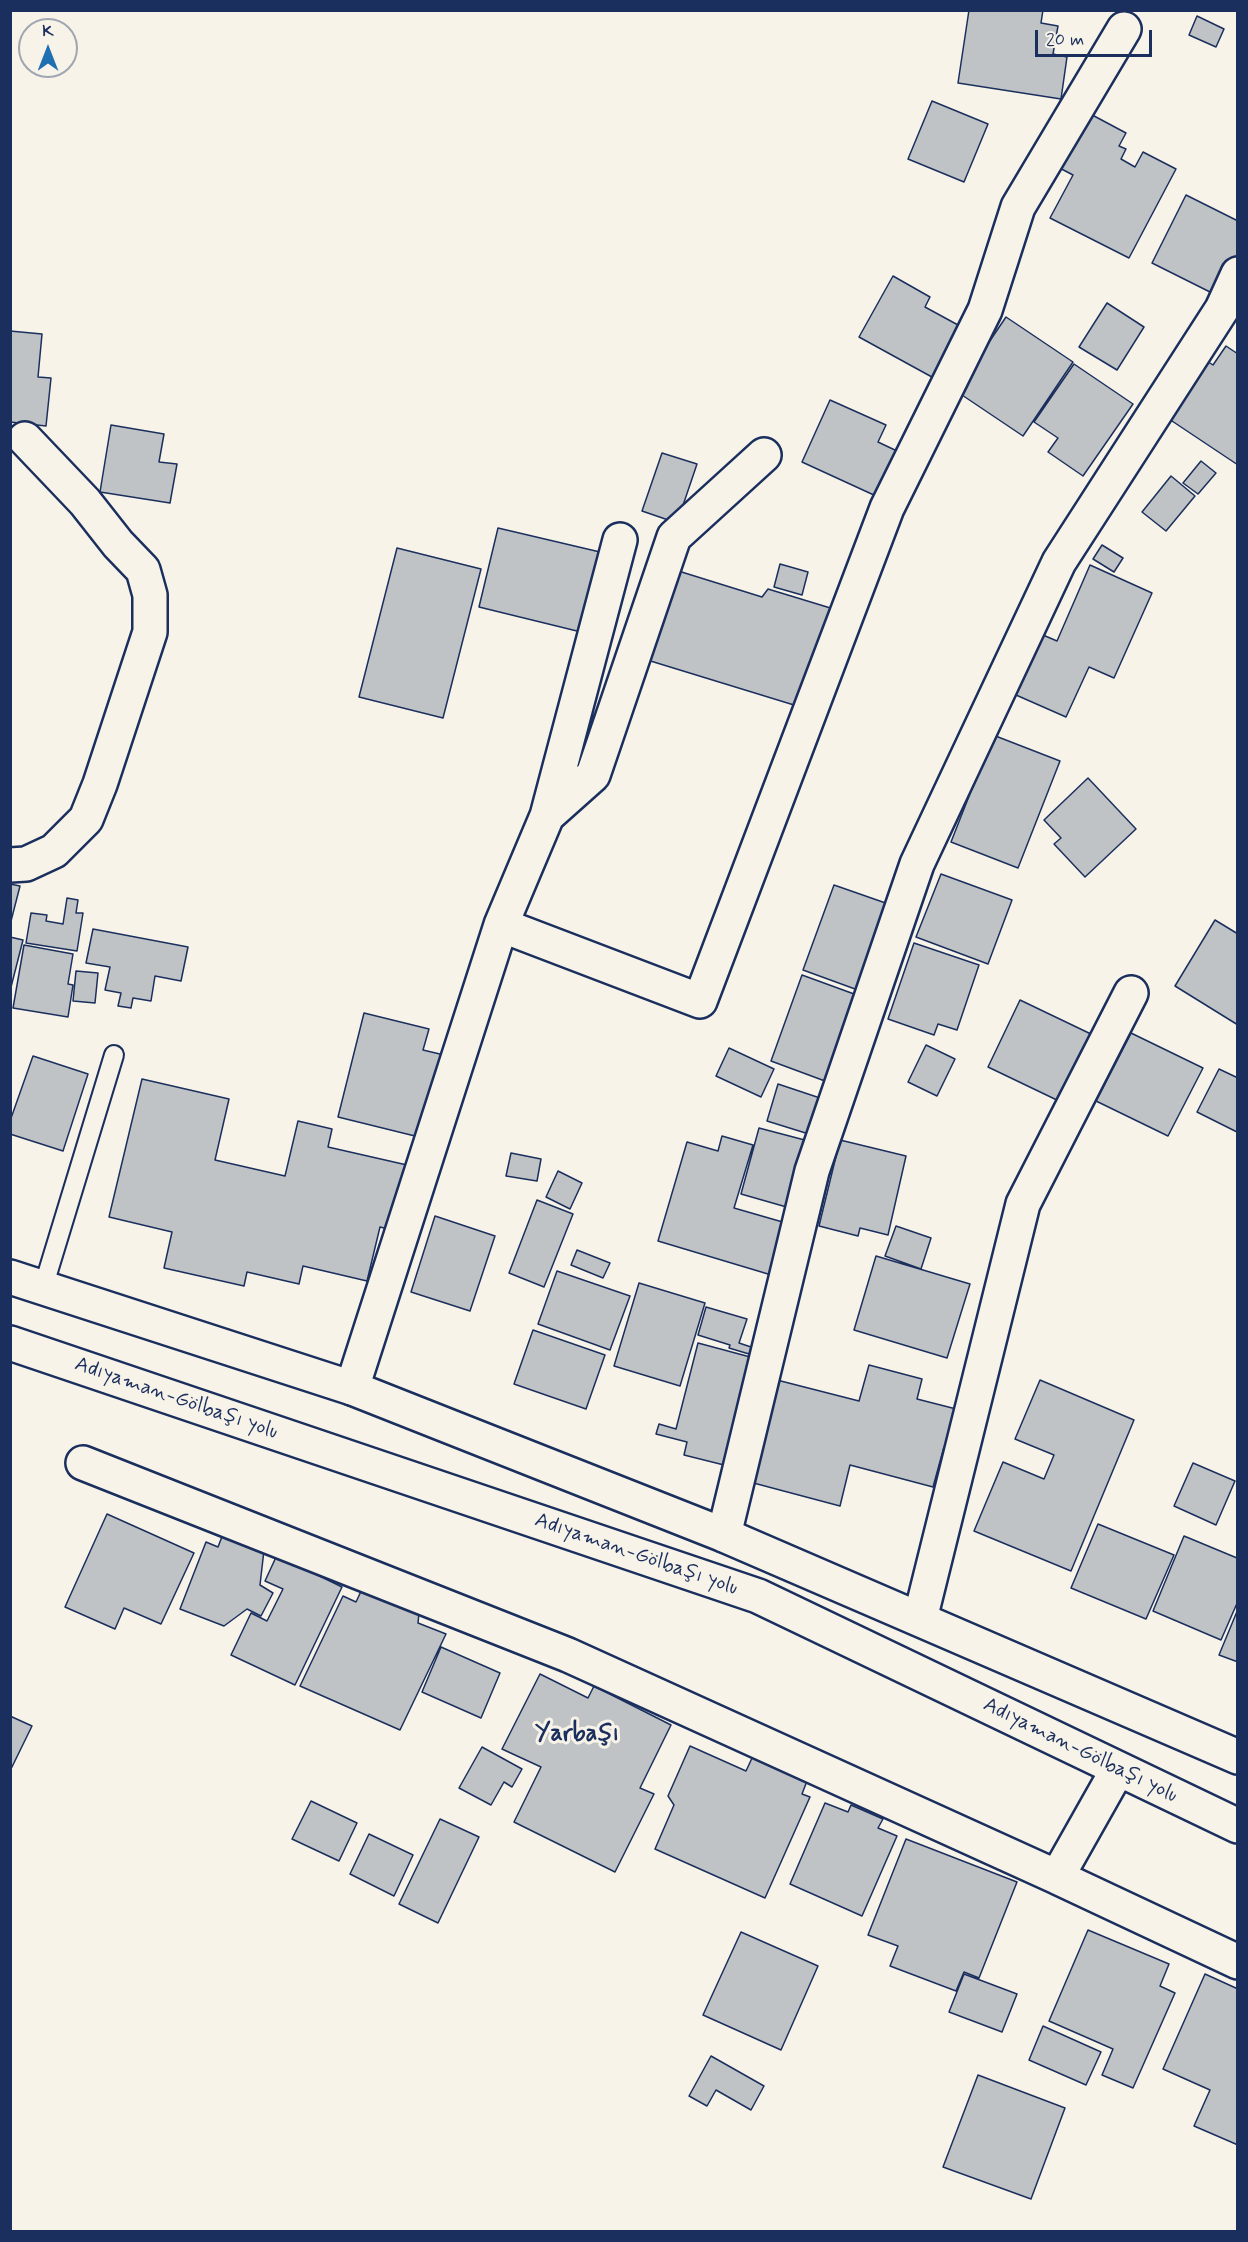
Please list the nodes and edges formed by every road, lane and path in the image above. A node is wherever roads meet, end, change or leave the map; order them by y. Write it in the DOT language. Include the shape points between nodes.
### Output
graph roads {
  1 [pos="1124,29"];
  2 [pos="1238,274"];
  3 [pos="25,440"];
  4 [pos="764,455"];
  5 [pos="620,540"];
  6 [pos="547,816"];
  7 [pos="10,865"];
  8 [pos="501,925"];
  9 [pos="1131,993"];
  10 [pos="114,1055"];
  11 [pos="10,1277"];
  12 [pos="44,1288"];
  13 [pos="10,1343"];
  14 [pos="352,1388"];
  15 [pos="83,1463"];
  16 [pos="724,1535"];
  17 [pos="920,1619"];
  18 [pos="1238,1757"];
  19 [pos="1118,1769"];
  20 [pos="1238,1826"];
  21 [pos="1057,1877"];
  22 [pos="1238,1962"];
  1 -- 8 [label="main road" via="1018,207 985,310 887,508 700,1001"];
  2 -- 16 [label="main road" via="1222,309 1059,561 917,864 812,1171"];
  3 -- 7 [label="main road" via="143,570 150,595 150,632 86,819 54,851 26,864"];
  4 -- 6 [label="main road" via="674,537 593,775"];
  5 -- 6 [label="main road"];
  6 -- 8 [label="main road"];
  8 -- 14 [label="main road"];
  9 -- 17 [label="main road" via="1023,1204"];
  10 -- 12 [label="lane"];
  11 -- 12 [label="main road"];
  12 -- 14 [label="main road"];
  13 -- 19 [label="main road, Adıyaman-Gölbaşı yolu" via="758,1596"];
  14 -- 16 [label="main road"];
  15 -- 21 [label="main road" via="568,1655"];
  16 -- 17 [label="main road"];
  17 -- 18 [label="main road"];
  19 -- 20 [label="main road, Adıyaman-Gölbaşı yolu"];
  19 -- 21 [label="main road"];
  21 -- 22 [label="main road"];
}
